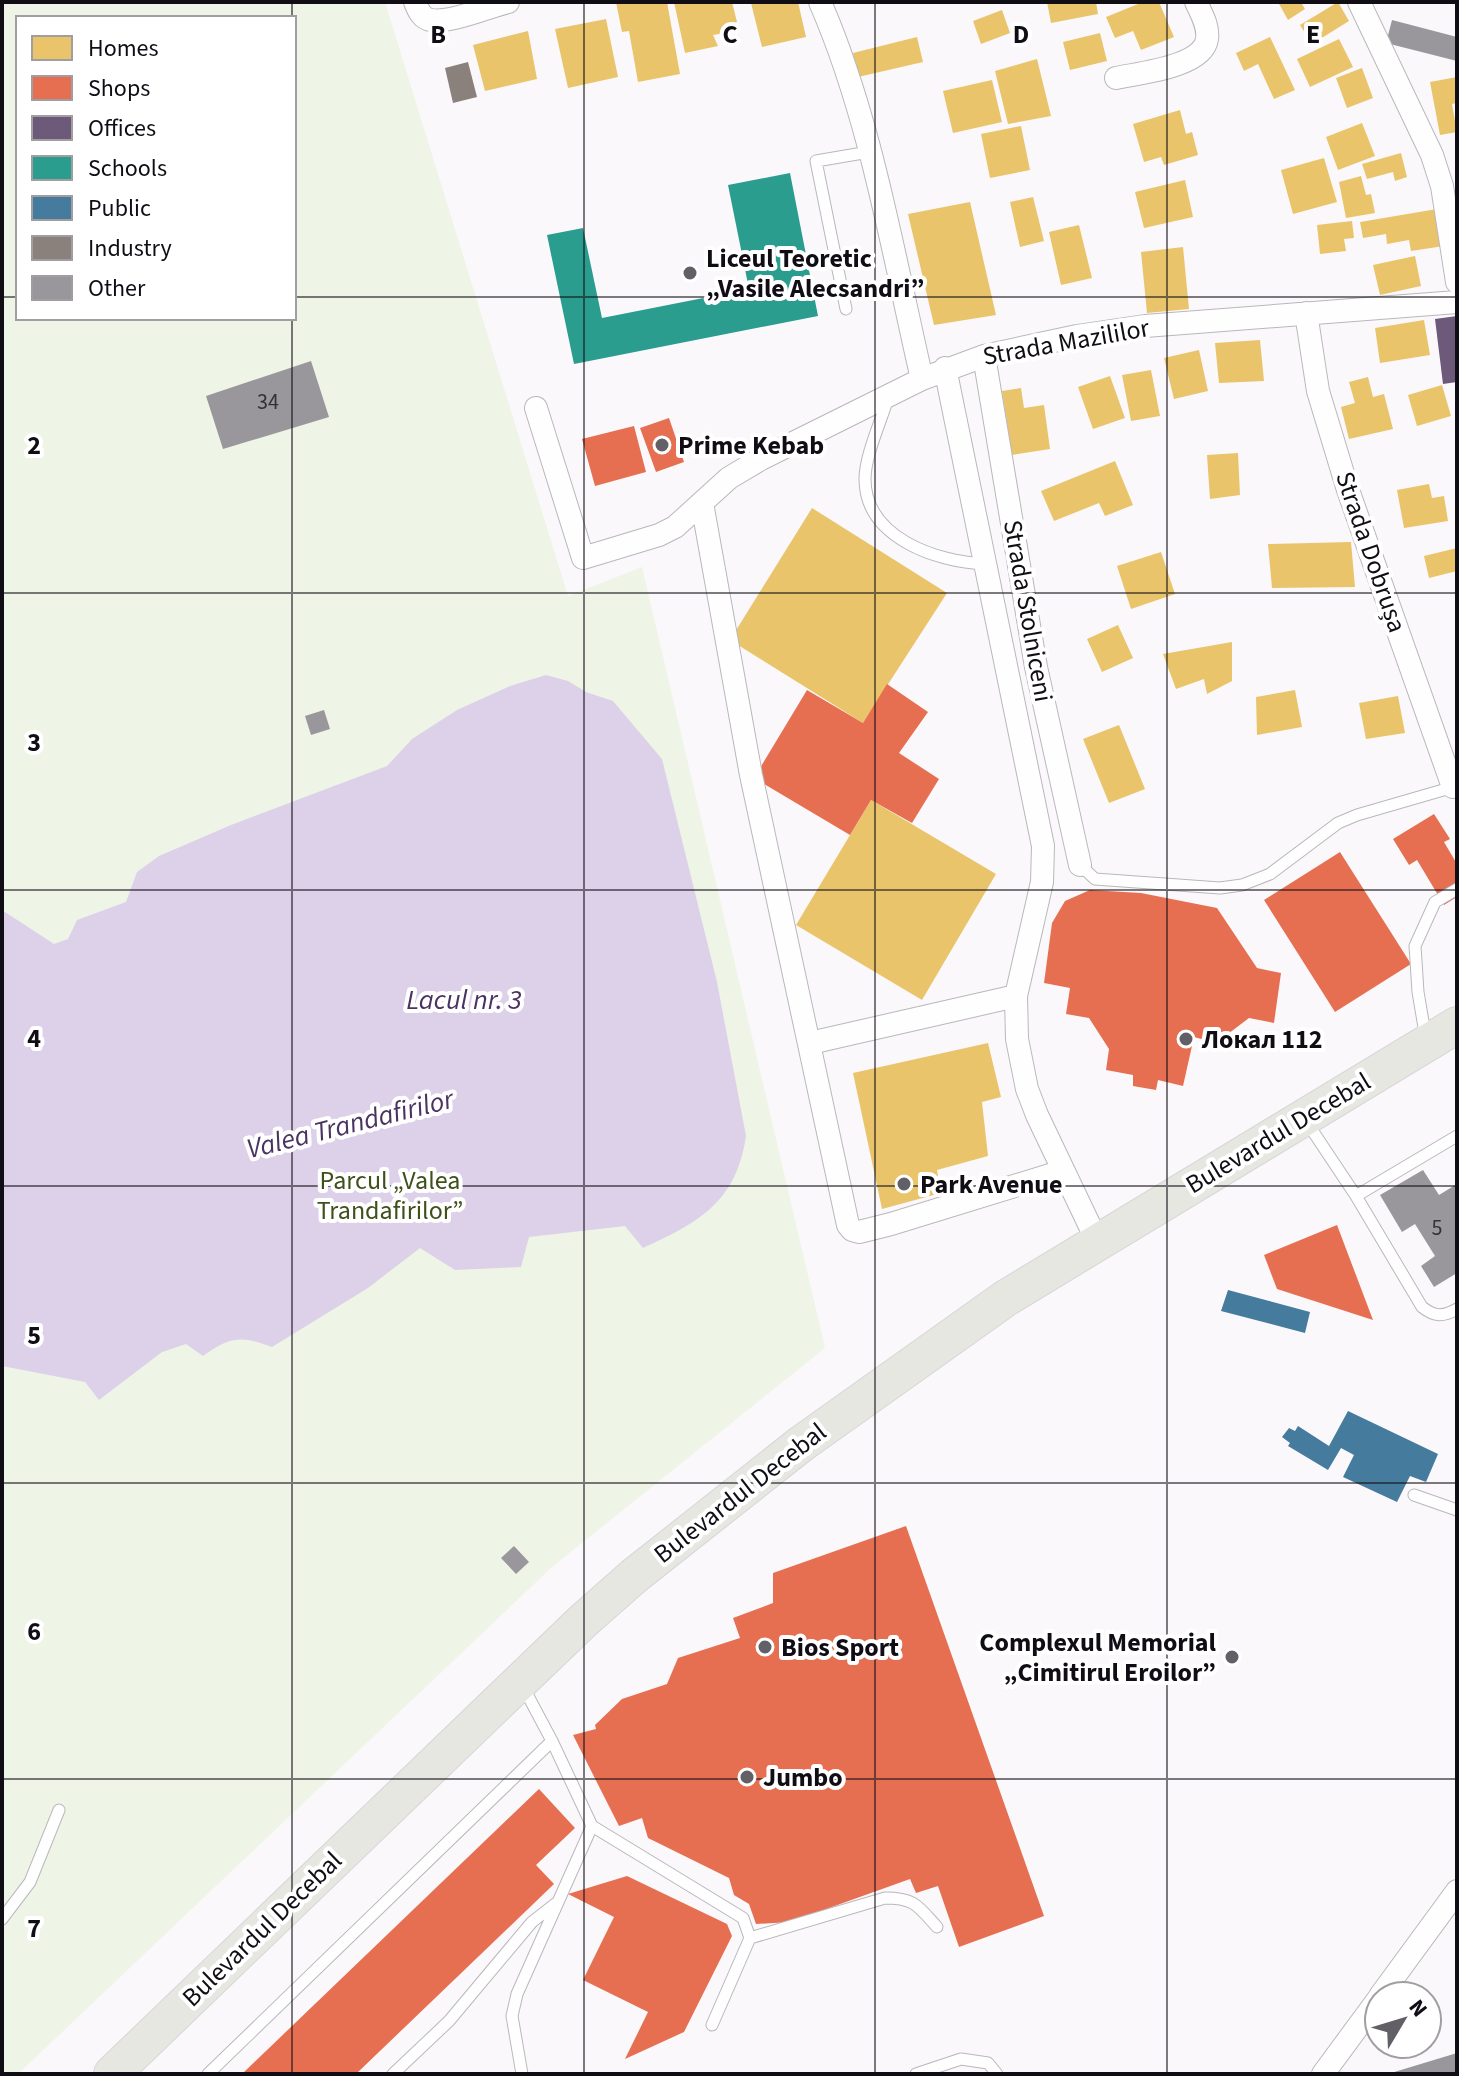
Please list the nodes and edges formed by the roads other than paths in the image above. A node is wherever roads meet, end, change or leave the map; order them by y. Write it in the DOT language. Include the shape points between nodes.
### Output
graph roads {
  1 [pos="508,2"];
  2 [pos="820,2"];
  3 [pos="1196,2"];
  4 [pos="1359,2"];
  5 [pos="415,3"];
  6 [pos="1116,78"];
  7 [pos="869,152"];
  8 [pos="1457,282"];
  9 [pos="1457,302"];
  10 [pos="846,309"];
  11 [pos="1306,313"];
  12 [pos="984,356"];
  13 [pos="945,368"];
  14 [pos="922,379"];
  15 [pos="890,395"];
  16 [pos="536,408"];
  17 [pos="702,503"];
  18 [pos="985,564"];
  19 [pos="1455,786"];
  20 [pos="1080,865"];
  21 [pos="1457,889"];
  22 [pos="1016,996"];
  23 [pos="1442,1034"];
  24 [pos="810,1043"];
  25 [pos="1304,1118"];
  26 [pos="1457,1136"];
  27 [pos="1063,1171"];
  28 [pos="1356,1196"];
  29 [pos="1098,1243"];
  30 [pos="1457,1309"];
  31 [pos="1414,1495"];
  32 [pos="1457,1510"];
  33 [pos="516,1683"];
  34 [pos="552,1741"];
  35 [pos="59,1810"];
  36 [pos="592,1826"];
  37 [pos="1457,1891"];
  38 [pos="559,1901"];
  39 [pos="2,1919"];
  40 [pos="937,1927"];
  41 [pos="750,1938"];
  42 [pos="1392,1980"];
  43 [pos="1363,2020"];
  44 [pos="712,2025"];
  45 [pos="112,2074"];
  46 [pos="208,2074"];
  47 [pos="393,2074"];
  48 [pos="522,2074"];
  49 [pos="916,2074"];
  50 [pos="997,2074"];
  51 [pos="1323,2074"];
  1 -- 5 [label="street" via="429,20"];
  2 -- 7 [label="street" via="835,35"];
  3 -- 6 [label="street" via="1207,30 1198,54 1179,64"];
  4 -- 8 [label="street" via="1432,155"];
  7 -- 10 [label="lane" via="816,161"];
  7 -- 14 [label="street"];
  9 -- 11 [label="street, Strada Mazililor"];
  11 -- 12 [label="street, Strada Mazililor" via="1088,334"];
  11 -- 19 [label="street, Strada Dobrușa" via="1318,391 1348,490"];
  12 -- 13 [label="street, Strada Mazililor"];
  12 -- 20 [label="street, Strada Stolniceni" via="1036,667"];
  13 -- 14 [label="street, Strada Mazililor"];
  13 -- 18 [label="street"];
  14 -- 15 [label="street, Strada Mazililor"];
  15 -- 17 [label="street, Strada Mazililor" via="761,459"];
  15 -- 18 [label="lane" via="866,469 872,507 891,533 918,549 966,564"];
  16 -- 17 [label="street, Strada Mazililor" via="583,558 659,535"];
  17 -- 24 [label="street" via="751,775"];
  18 -- 22 [label="street" via="1043,846 1042,882"];
  19 -- 20 [label="lane" via="1338,823 1270,874 1242,885 1095,879"];
  21 -- 23 [label="lane" via="1435,902 1415,946 1418,992"];
  22 -- 24 [label="street"];
  22 -- 27 [label="street" via="1017,1039 1027,1089"];
  23 -- 25 [label="main road, Bulevardul Decebal"];
  24 -- 27 [label="street" via="852,1230 891,1224"];
  25 -- 28 [label="lane"];
  25 -- 29 [label="main road, Bulevardul Decebal"];
  26 -- 28 [label="lane"];
  27 -- 29 [label="street"];
  28 -- 30 [label="lane" via="1422,1307 1438,1316"];
  29 -- 33 [label="main road, Bulevardul Decebal" via="1006,1298 801,1444 634,1576"];
  31 -- 32 [label="lane"];
  33 -- 34 [label="lane"];
  33 -- 45 [label="main road, Bulevardul Decebal"];
  34 -- 36 [label="lane"];
  34 -- 46 [label="lane"];
  35 -- 39 [label="lane" via="30,1882"];
  36 -- 38 [label="lane"];
  36 -- 41 [label="lane" via="743,1918"];
  37 -- 42 [label="street"];
  38 -- 47 [label="lane" via="532,1922 449,2021"];
  38 -- 48 [label="lane" via="512,2016"];
  40 -- 41 [label="lane" via="915,1902 885,1898"];
  41 -- 44 [label="lane"];
  43 -- 51 [label="street"];
  49 -- 50 [label="lane" via="961,2059 988,2063"];
}
